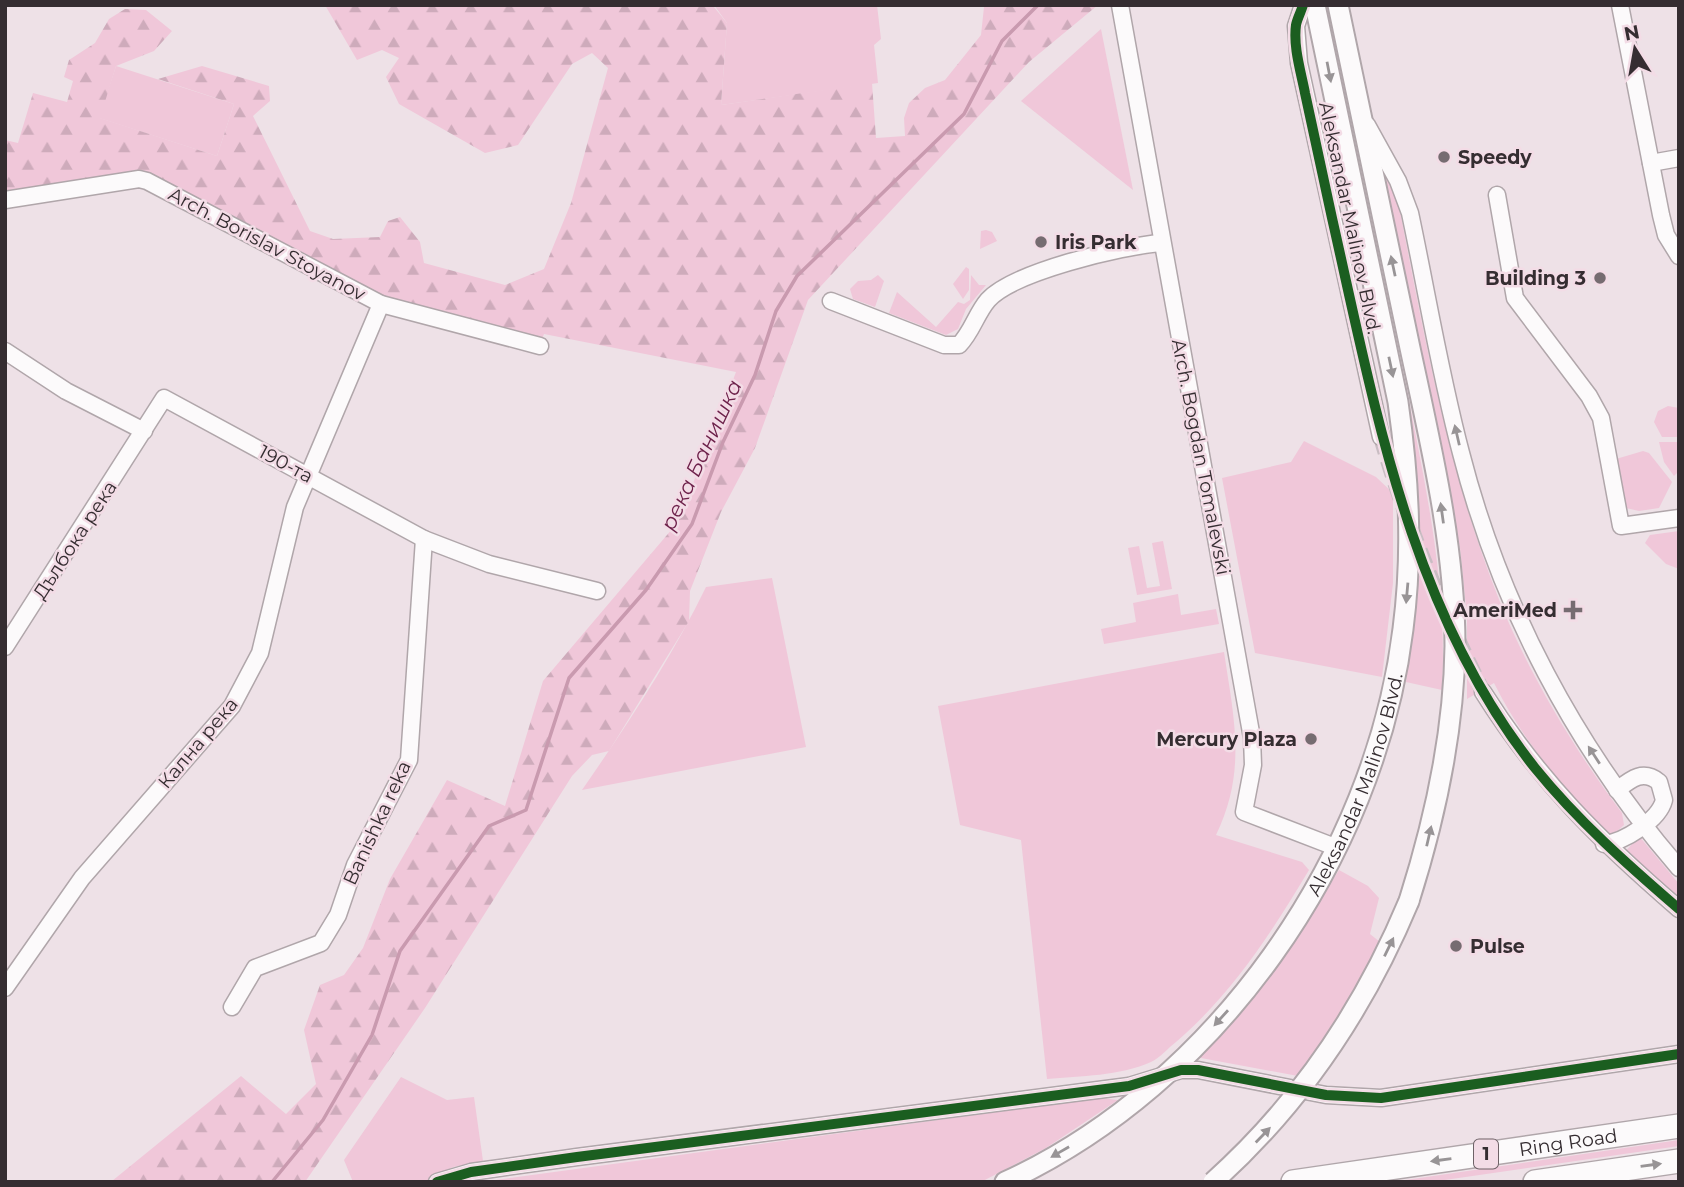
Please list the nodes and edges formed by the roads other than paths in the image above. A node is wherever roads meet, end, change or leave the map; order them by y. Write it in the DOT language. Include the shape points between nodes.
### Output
graph roads {
  1 [pos="1120,5"];
  2 [pos="1303,5"];
  3 [pos="1315,5"];
  4 [pos="1338,5"];
  5 [pos="1620,5"];
  6 [pos="1361,113"];
  7 [pos="1679,158"];
  8 [pos="1651,163"];
  9 [pos="1497,195"];
  10 [pos="5,200"];
  11 [pos="1161,243"];
  12 [pos="1679,256"];
  13 [pos="831,301"];
  14 [pos="381,304"];
  15 [pos="533,344"];
  16 [pos="5,352"];
  17 [pos="144,432"];
  18 [pos="1381,438"];
  19 [pos="307,475"];
  20 [pos="1679,518"];
  21 [pos="424,539"];
  22 [pos="597,591"];
  23 [pos="5,648"];
  24 [pos="1483,692"];
  25 [pos="1617,790"];
  26 [pos="1642,825"];
  27 [pos="1604,844"];
  28 [pos="1335,847"];
  29 [pos="1679,868"];
  30 [pos="1679,909"];
  31 [pos="5,988"];
  32 [pos="232,1007"];
  33 [pos="1679,1054"];
  34 [pos="1166,1074"];
  35 [pos="1679,1126"];
  36 [pos="1679,1161"];
  37 [pos="437,1182"];
  38 [pos="1005,1182"];
  39 [pos="1213,1182"];
  40 [pos="1293,1182"];
  41 [pos="1535,1182"];
  1 -- 11 [label="street, Arch. Bogdan Tomalevski"];
  2 -- 18 [label="street, Aleksandar Malinov Blvd." via="1296,26 1299,63"];
  3 -- 28 [label="main road, Aleksandar Malinov Blvd., one-way" via="1398,402 1410,510 1406,596 1394,680 1379,739"];
  4 -- 6 [label="main road, Aleksandar Malinov Blvd."];
  5 -- 8 [label="street"];
  25 -- 6 [label="street, Aleksandar Malinov Blvd., one-way" via="1542,667 1485,532 1461,452 1410,213"];
  39 -- 6 [label="main road, Aleksandar Malinov Blvd., one-way, bridge" via="1271,1126 1324,1059 1369,988 1409,901 1441,780 1455,646 1451,576 1434,459"];
  7 -- 8 [label="street"];
  8 -- 12 [label="street" via="1666,235"];
  9 -- 20 [label="street" via="1515,298 1601,418 1621,526"];
  10 -- 14 [label="street, Arch. Borislav Stoyanov" via="147,181"];
  11 -- 13 [label="street" via="1140,244 1054,268 1006,287 989,299 959,345 944,345"];
  11 -- 28 [label="street, Arch. Bogdan Tomalevski" via="1252,738 1253,765 1244,812"];
  14 -- 15 [label="street, Arch. Borislav Stoyanov"];
  14 -- 19 [label="street, Кална река"];
  16 -- 17 [label="street"];
  17 -- 19 [label="street, 190-та" via="164,398"];
  17 -- 23 [label="street, Дълбока река"];
  19 -- 21 [label="street, 190-та"];
  19 -- 31 [label="street, Кална река" via="260,653 247,681 232,706 82,878"];
  21 -- 22 [label="street, 190-та" via="489,564"];
  21 -- 32 [label="street, Banishka reka" via="409,760 321,943 255,968"];
  24 -- 27 [label="street" via="1535,769"];
  25 -- 26 [label="street, Aleksandar Malinov Blvd."];
  25 -- 26 [label="street" via="1636,776 1659,782 1663,806"];
  26 -- 27 [label="street" via="1623,839"];
  26 -- 29 [label="street, Aleksandar Malinov Blvd."];
  27 -- 30 [label="street"];
  28 -- 34 [label="main road, Aleksandar Malinov Blvd., one-way" via="1263,965 1223,1017"];
  33 -- 34 [label="street" via="1381,1098 1326,1095 1198,1070"];
  34 -- 37 [label="street" via="1129,1086 577,1157 471,1172"];
  34 -- 38 [label="main road, Aleksandar Malinov Blvd., one-way" via="1069,1147"];
  35 -- 40 [label="highway, Ring Road / 1, one-way"];
  41 -- 36 [label="highway, Ring Road, one-way"];
}
